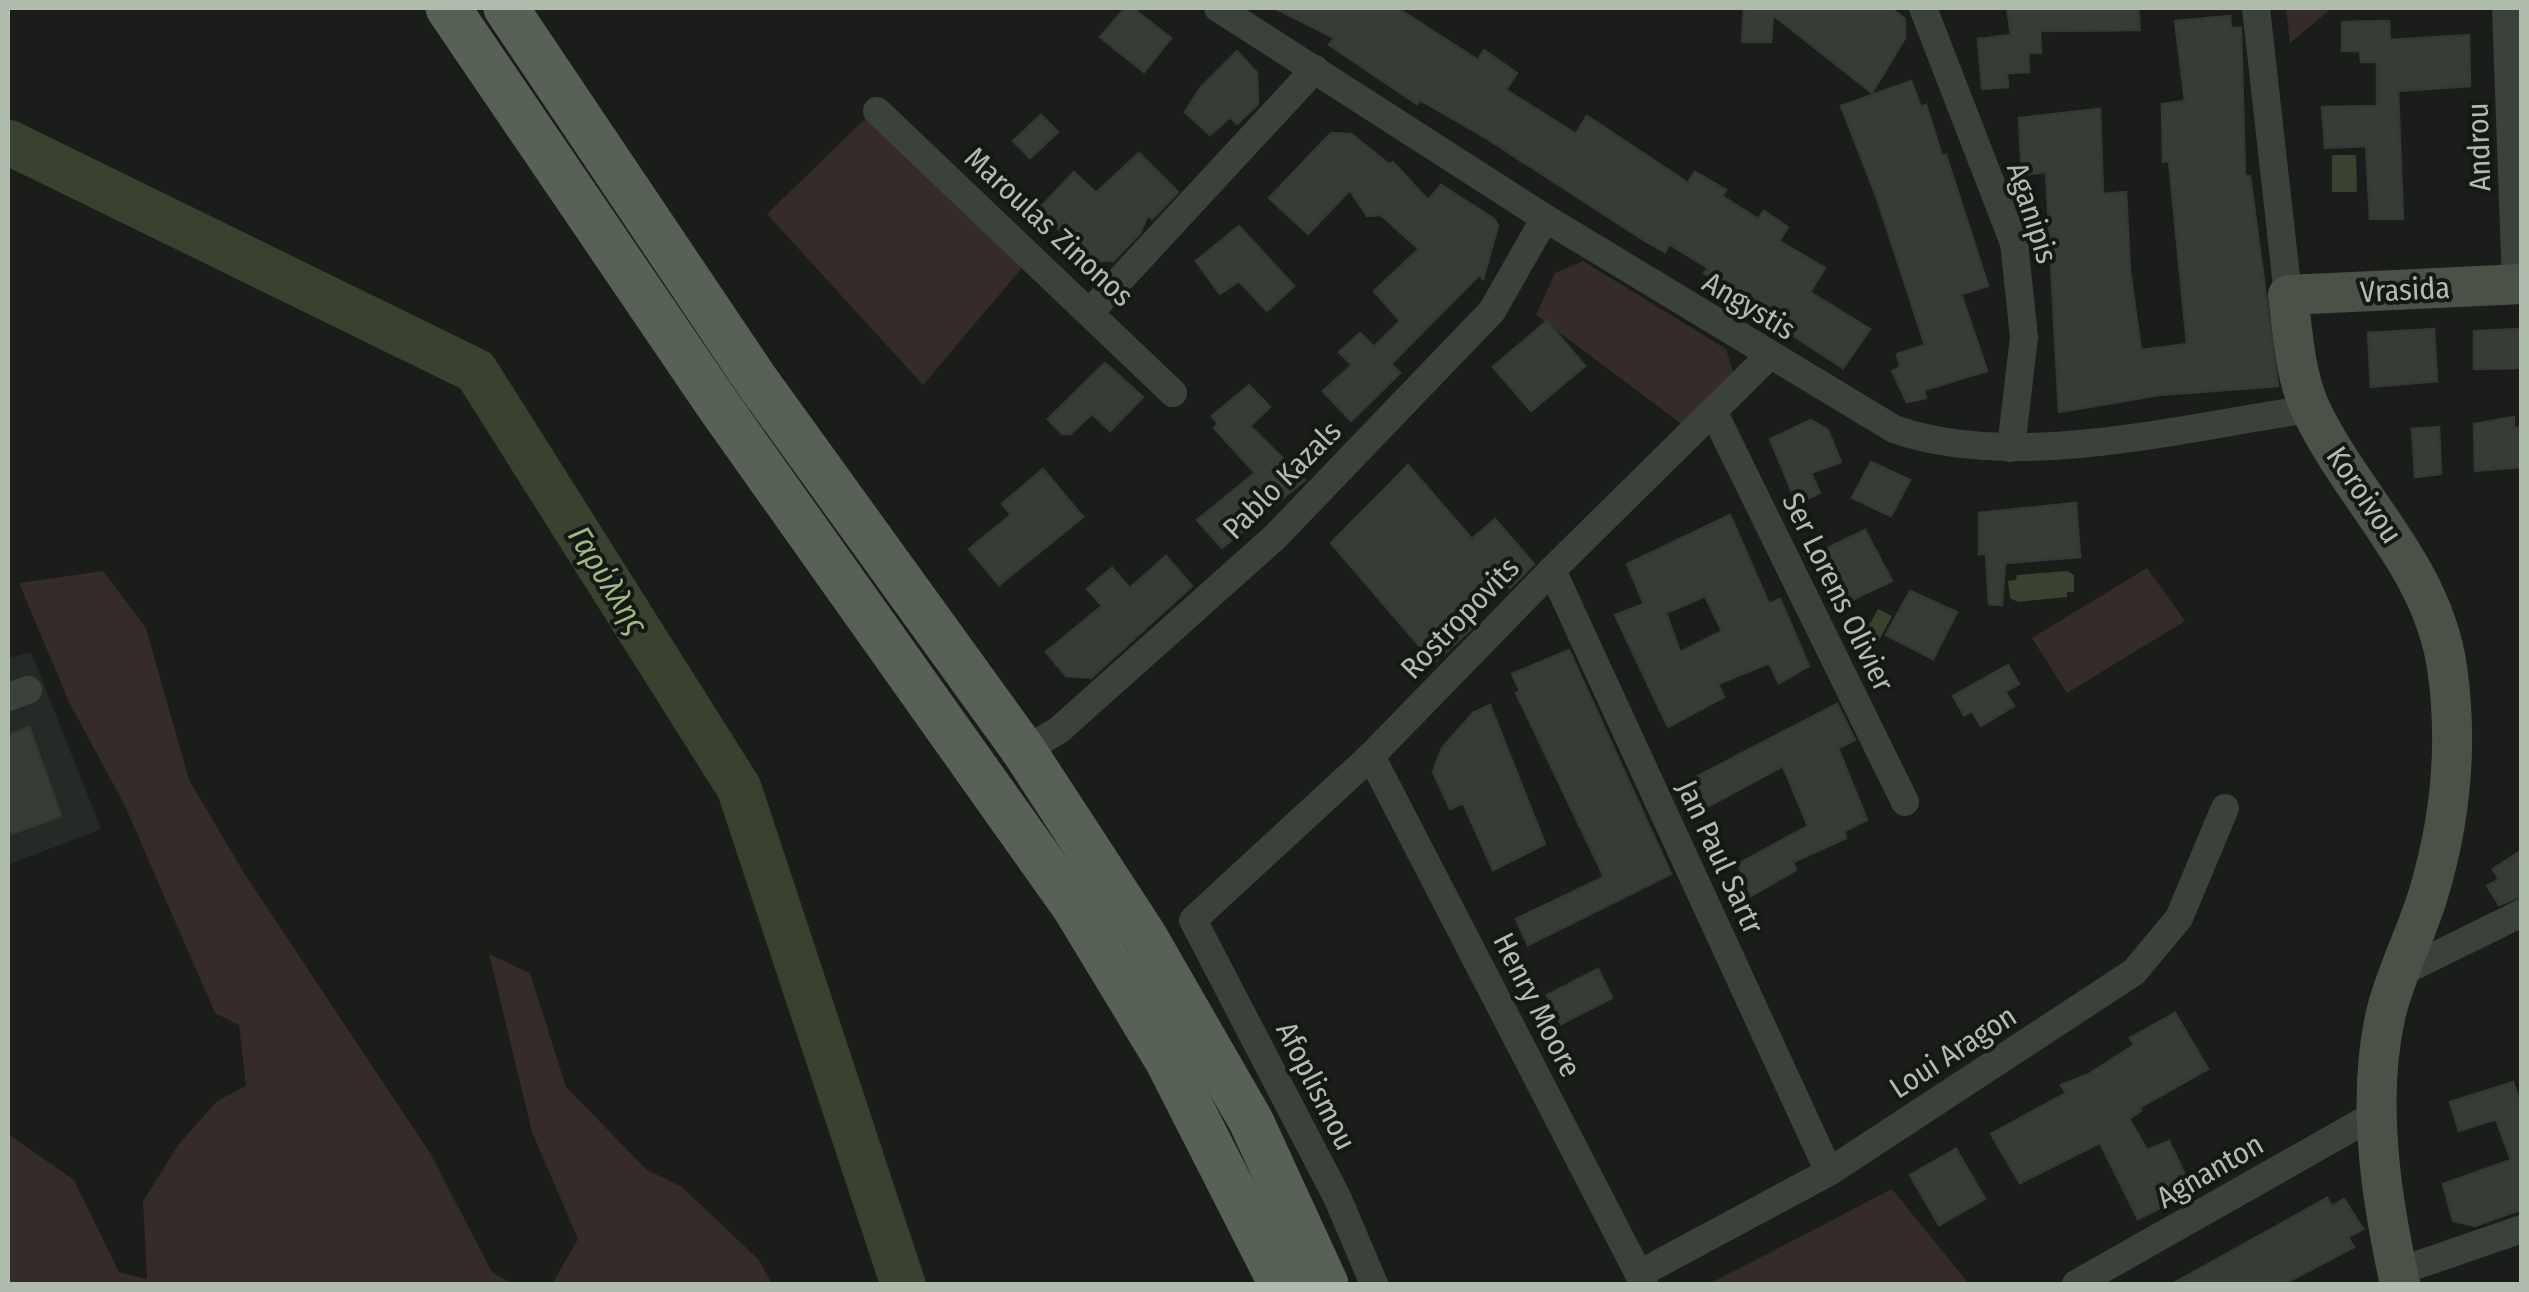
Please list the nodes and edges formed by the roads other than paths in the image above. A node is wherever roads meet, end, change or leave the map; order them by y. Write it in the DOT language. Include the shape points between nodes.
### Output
graph roads {
  1 [pos="448,8"];
  2 [pos="506,8"];
  3 [pos="1218,8"];
  4 [pos="1923,8"];
  5 [pos="2256,8"];
  6 [pos="2506,8"];
  7 [pos="2516,67"];
  8 [pos="1315,68"];
  9 [pos="878,111"];
  10 [pos="1545,218"];
  11 [pos="2519,284"];
  12 [pos="2288,296"];
  13 [pos="1091,311"];
  14 [pos="1769,356"];
  15 [pos="1173,394"];
  16 [pos="2310,409"];
  17 [pos="1713,411"];
  18 [pos="2011,448"];
  19 [pos="1552,570"];
  20 [pos="1024,751"];
  21 [pos="1371,756"];
  22 [pos="1905,802"];
  23 [pos="2225,808"];
  24 [pos="2522,913"];
  25 [pos="1193,920"];
  26 [pos="2400,973"];
  27 [pos="2376,1114"];
  28 [pos="1829,1172"];
  29 [pos="2522,1229"];
  30 [pos="1274,1277"];
  31 [pos="2398,1278"];
  32 [pos="1642,1279"];
  33 [pos="1326,1284"];
  34 [pos="1374,1284"];
  35 [pos="2076,1284"];
  1 -- 30 [label="main road" via="718,405 1075,908 1168,1060"];
  2 -- 20 [label="main road" via="756,380"];
  3 -- 8 [label="street, Angystis"];
  4 -- 18 [label="street, Aganipis" via="2014,244 2024,337"];
  5 -- 12 [label="street, Koroivou"];
  6 -- 7 [label="street, Androu"];
  7 -- 11 [label="street, Androu"];
  8 -- 10 [label="street, Angystis"];
  8 -- 13 [label="street"];
  9 -- 13 [label="street, Maroulas Zinonos"];
  10 -- 14 [label="street, Angystis"];
  10 -- 20 [label="street, Pablo Kazals" via="1492,311 1275,538 1059,730"];
  11 -- 12 [label="street, Vrasida"];
  12 -- 16 [label="street, Koroivou"];
  13 -- 15 [label="street, Maroulas Zinonos"];
  14 -- 17 [label="street, Rostropovits"];
  14 -- 18 [label="street, Angystis" via="1894,429 1949,443"];
  16 -- 18 [label="street, Angystis" via="2082,444"];
  16 -- 26 [label="street, Koroivou" via="2420,582 2447,667 2453,771 2447,822"];
  17 -- 19 [label="street, Rostropovits"];
  17 -- 22 [label="street, Ser Lorens Olivier"];
  19 -- 21 [label="street, Rostropovits"];
  19 -- 28 [label="street, Jan Paul Sartr"];
  20 -- 33 [label="main road" via="1205,1036"];
  21 -- 25 [label="street, Rostropovits"];
  21 -- 32 [label="street, Henry Moore"];
  23 -- 28 [label="street, Loui Aragon" via="2179,918 2134,972"];
  24 -- 26 [label="street"];
  25 -- 34 [label="street, Afoplismou" via="1337,1197"];
  26 -- 27 [label="street, Koroivou" via="2379,1056"];
  27 -- 31 [label="street, Koroivou"];
  27 -- 35 [label="street, Agnanton"];
  28 -- 32 [label="street, Loui Aragon"];
  29 -- 31 [label="street"];
}
